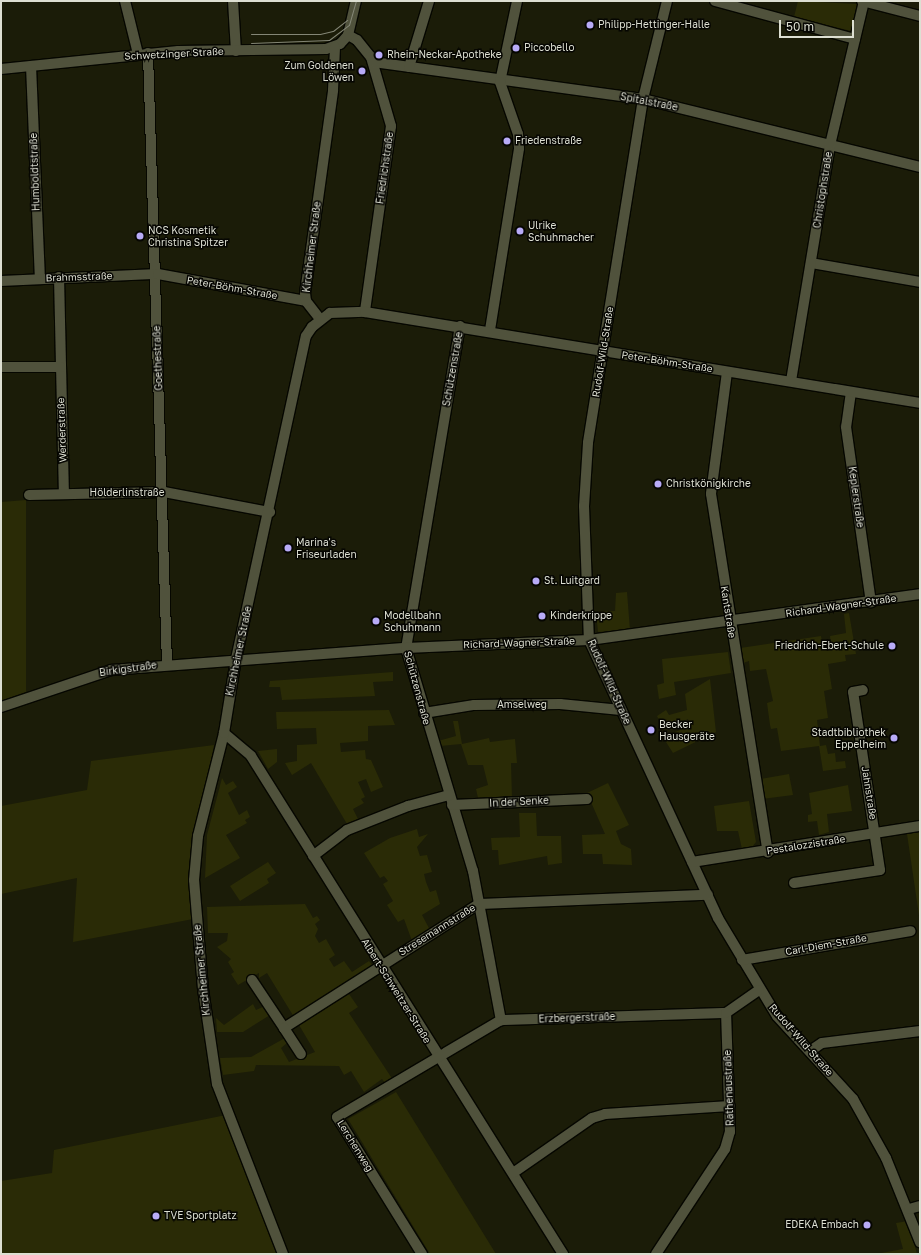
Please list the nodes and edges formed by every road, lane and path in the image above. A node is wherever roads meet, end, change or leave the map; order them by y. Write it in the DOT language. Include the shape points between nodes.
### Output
graph roads {
  1 [pos="124,1"];
  2 [pos="233,1"];
  3 [pos="356,1"];
  4 [pos="429,1"];
  5 [pos="517,1"];
  6 [pos="667,1"];
  7 [pos="715,1"];
  8 [pos="863,1"];
  9 [pos="920,16"];
  10 [pos="346,38"];
  11 [pos="855,39"];
  12 [pos="335,47"];
  13 [pos="236,51"];
  14 [pos="148,53"];
  15 [pos="138,54"];
  16 [pos="373,62"];
  17 [pos="31,66"];
  18 [pos="409,67"];
  19 [pos="1,68"];
  20 [pos="500,82"];
  21 [pos="642,98"];
  22 [pos="830,145"];
  23 [pos="920,167"];
  24 [pos="811,263"];
  25 [pos="158,274"];
  26 [pos="59,277"];
  27 [pos="40,278"];
  28 [pos="1,280"];
  29 [pos="920,282"];
  30 [pos="306,301"];
  31 [pos="365,312"];
  32 [pos="320,319"];
  33 [pos="460,326"];
  34 [pos="490,330"];
  35 [pos="603,350"];
  36 [pos="1,367"];
  37 [pos="61,367"];
  38 [pos="727,372"];
  39 [pos="791,381"];
  40 [pos="851,392"];
  41 [pos="920,403"];
  42 [pos="64,492"];
  43 [pos="164,492"];
  44 [pos="29,494"];
  45 [pos="270,512"];
  46 [pos="920,594"];
  47 [pos="871,602"];
  48 [pos="730,622"];
  49 [pos="589,640"];
  50 [pos="406,648"];
  51 [pos="236,659"];
  52 [pos="167,664"];
  53 [pos="863,690"];
  54 [pos="1,707"];
  55 [pos="621,710"];
  56 [pos="424,713"];
  57 [pos="224,733"];
  58 [pos="587,799"];
  59 [pos="450,800"];
  60 [pos="920,826"];
  61 [pos="875,833"];
  62 [pos="768,852"];
  63 [pos="313,856"];
  64 [pos="692,862"];
  65 [pos="794,883"];
  66 [pos="708,895"];
  67 [pos="479,904"];
  68 [pos="911,931"];
  69 [pos="742,960"];
  70 [pos="379,965"];
  71 [pos="252,980"];
  72 [pos="759,990"];
  73 [pos="726,1013"];
  74 [pos="501,1020"];
  75 [pos="284,1028"];
  76 [pos="920,1031"];
  77 [pos="810,1051"];
  78 [pos="301,1054"];
  79 [pos="438,1058"];
  80 [pos="730,1106"];
  81 [pos="513,1173"];
  82 [pos="920,1206"];
  83 [pos="909,1209"];
  84 [pos="920,1242"];
  85 [pos="283,1254"];
  86 [pos="422,1254"];
  87 [pos="563,1254"];
  88 [pos="656,1254"];
  1 -- 15 [label="street"];
  2 -- 13 [label="street"];
  3 -- 10 [label="street"];
  4 -- 18 [label="street"];
  5 -- 20 [label="street"];
  6 -- 21 [label="street, Rudolf-Wild-Straße"];
  7 -- 11 [label="street"];
  8 -- 9 [label="street"];
  8 -- 11 [label="street, Christophstraße"];
  10 -- 12 [label="street, Schwetzinger Straße"];
  10 -- 16 [label="street, Friedrichstraße" via="364,47"];
  11 -- 22 [label="street, Christophstraße"];
  12 -- 13 [label="street, Schwetzinger Straße" via="317,51"];
  12 -- 30 [label="street, Kirchheimer Straße"];
  13 -- 14 [label="street, Schwetzinger Straße"];
  14 -- 15 [label="street, Schwetzinger Straße"];
  14 -- 25 [label="street, Goethestraße"];
  15 -- 17 [label="street, Schwetzinger Straße"];
  16 -- 18 [label="street, Spitalstraße"];
  16 -- 31 [label="street, Friedrichstraße" via="391,126"];
  17 -- 19 [label="street, Schwetzinger Straße"];
  17 -- 27 [label="street, Humboldtstraße"];
  18 -- 20 [label="street, Spitalstraße"];
  20 -- 21 [label="street, Spitalstraße"];
  20 -- 34 [label="street" via="518,134 519,148"];
  21 -- 22 [label="street, Spitalstraße"];
  21 -- 35 [label="street, Rudolf-Wild-Straße"];
  22 -- 23 [label="street, Spitalstraße"];
  22 -- 24 [label="street, Christophstraße"];
  24 -- 29 [label="street"];
  24 -- 39 [label="street, Christophstraße"];
  25 -- 26 [label="street, Brahmsstraße"];
  25 -- 30 [label="street, Peter-Böhm-Straße"];
  25 -- 43 [label="street, Goethestraße"];
  26 -- 27 [label="street, Brahmsstraße"];
  26 -- 37 [label="street, Werderstraße"];
  27 -- 28 [label="street, Brahmsstraße"];
  30 -- 32 [label="street, Kirchheimer Straße"];
  31 -- 32 [label="street, Peter-Böhm-Straße" via="340,311"];
  31 -- 33 [label="street, Peter-Böhm-Straße"];
  32 -- 45 [label="street, Kirchheimer Straße" via="306,336"];
  33 -- 34 [label="street, Peter-Böhm-Straße"];
  33 -- 50 [label="street, Schützenstraße"];
  34 -- 35 [label="street, Peter-Böhm-Straße"];
  35 -- 38 [label="street, Peter-Böhm-Straße"];
  35 -- 49 [label="street, Rudolf-Wild-Straße" via="585,471"];
  36 -- 37 [label="street"];
  37 -- 42 [label="street, Werderstraße"];
  38 -- 39 [label="street, Peter-Böhm-Straße"];
  38 -- 48 [label="street, Kantstraße" via="711,486"];
  39 -- 40 [label="street, Peter-Böhm-Straße"];
  40 -- 41 [label="street, Peter-Böhm-Straße"];
  40 -- 47 [label="street, Keplerstraße" via="846,427"];
  42 -- 43 [label="street, Hölderlinstraße"];
  42 -- 44 [label="street, Hölderlinstraße"];
  43 -- 45 [label="street, Hölderlinstraße"];
  43 -- 52 [label="street, Goethestraße"];
  45 -- 51 [label="street, Kirchheimer Straße"];
  46 -- 47 [label="street, Richard-Wagner-Straße"];
  47 -- 48 [label="street, Richard-Wagner-Straße"];
  48 -- 49 [label="street, Richard-Wagner-Straße"];
  48 -- 62 [label="street, Kantstraße"];
  49 -- 50 [label="street, Richard-Wagner-Straße"];
  49 -- 55 [label="street, Rudolf-Wild-Straße"];
  50 -- 51 [label="street, Richard-Wagner-Straße"];
  50 -- 56 [label="street, Schützenstraße"];
  51 -- 52 [label="street, Birkigstraße"];
  51 -- 57 [label="street, Kirchheimer Straße"];
  52 -- 54 [label="street, Birkigstraße" via="93,674"];
  53 -- 61 [label="street, Jahnstraße" via="853,692"];
  55 -- 56 [label="street, Amselweg" via="560,704 474,705"];
  55 -- 64 [label="street, Rudolf-Wild-Straße"];
  56 -- 59 [label="street, Schützenstraße"];
  57 -- 63 [label="street, Albert-Schweitzer-Straße" via="251,756"];
  57 -- 85 [label="street, Kirchheimer Straße" via="198,836 194,880 203,989 217,1084"];
  58 -- 59 [label="street, In der Senke"];
  59 -- 63 [label="street, In der Senke" via="408,806 347,830"];
  59 -- 67 [label="street, Schützenstraße"];
  60 -- 61 [label="street, Pestalozzistraße"];
  61 -- 62 [label="street, Pestalozzistraße"];
  61 -- 65 [label="street" via="880,870"];
  62 -- 64 [label="street, Pestalozzistraße"];
  63 -- 70 [label="street, Albert-Schweitzer-Straße"];
  64 -- 66 [label="street, Rudolf-Wild-Straße"];
  66 -- 67 [label="street, Stresemannstraße"];
  66 -- 69 [label="street, Rudolf-Wild-Straße"];
  67 -- 70 [label="street, Stresemannstraße"];
  67 -- 74 [label="street, Schützenstraße"];
  68 -- 69 [label="street, Carl-Diem-Straße"];
  69 -- 72 [label="street, Rudolf-Wild-Straße"];
  70 -- 75 [label="street, Stresemannstraße"];
  70 -- 79 [label="street, Albert-Schweitzer-Straße"];
  71 -- 75 [label="street"];
  72 -- 73 [label="street"];
  72 -- 77 [label="street, Rudolf-Wild-Straße"];
  73 -- 74 [label="street, Erzbergerstraße"];
  73 -- 80 [label="street, Rathenaustraße"];
  74 -- 79 [label="street, Erzbergerstraße"];
  75 -- 78 [label="street"];
  76 -- 77 [label="street" via="822,1043"];
  77 -- 83 [label="street, Rudolf-Wild-Straße" via="853,1099 878,1142"];
  79 -- 81 [label="street, Albert-Schweitzer-Straße"];
  79 -- 86 [label="street, Lerchenweg" via="337,1116"];
  80 -- 81 [label="street" via="605,1114 592,1118"];
  80 -- 88 [label="street, Rathenaustraße" via="730,1132 725,1149"];
  81 -- 87 [label="street, Albert-Schweitzer-Straße"];
  82 -- 83 [label="street"];
  83 -- 84 [label="street, Rudolf-Wild-Straße"];
}
